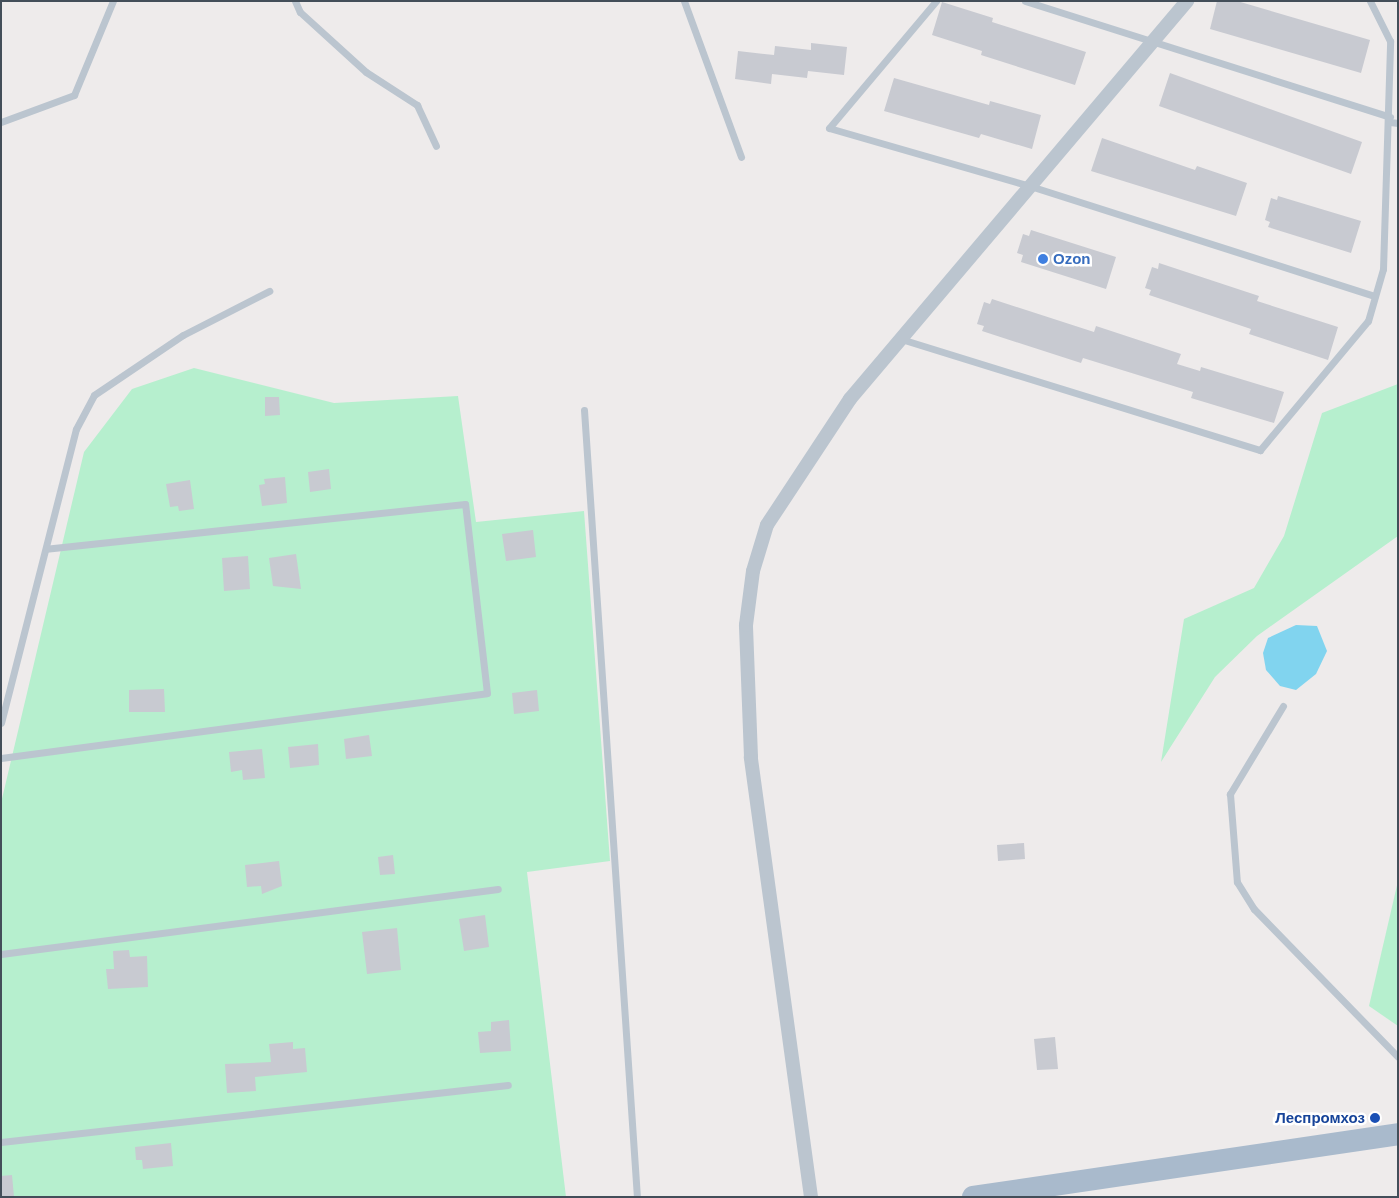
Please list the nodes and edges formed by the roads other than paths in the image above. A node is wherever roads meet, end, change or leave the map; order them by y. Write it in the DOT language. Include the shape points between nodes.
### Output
graph roads {
  1 [pos="113,1"];
  2 [pos="295,1"];
  3 [pos="684,1"];
  4 [pos="936,1"];
  5 [pos="1026,1"];
  6 [pos="1187,1"];
  7 [pos="1370,1"];
  8 [pos="1153,42"];
  9 [pos="1393,121"];
  10 [pos="1,122"];
  11 [pos="436,146"];
  12 [pos="741,157"];
  13 [pos="1030,186"];
  14 [pos="269,291"];
  15 [pos="1375,296"];
  16 [pos="901,339"];
  17 [pos="584,410"];
  18 [pos="46,549"];
  19 [pos="1283,706"];
  20 [pos="3,709"];
  21 [pos="1,723"];
  22 [pos="1,758"];
  23 [pos="498,889"];
  24 [pos="1,954"];
  25 [pos="1398,1057"];
  26 [pos="508,1085"];
  27 [pos="1398,1134"];
  28 [pos="1,1142"];
  29 [pos="1069,1190"];
  30 [pos="637,1197"];
  31 [pos="811,1197"];
  32 [pos="974,1197"];
  1 -- 10 [label="lane" via="74,95"];
  2 -- 11 [label="lane" via="300,12 366,72 417,105"];
  3 -- 12 [label="lane"];
  4 -- 13 [label="lane" via="829,128"];
  5 -- 8 [label="lane"];
  6 -- 8 [label="street"];
  7 -- 9 [label="lane" via="1390,42"];
  8 -- 9 [label="lane"];
  8 -- 13 [label="street"];
  9 -- 15 [label="lane" via="1383,270"];
  13 -- 15 [label="lane"];
  13 -- 16 [label="street"];
  14 -- 18 [label="lane" via="184,335 94,395 76,429"];
  15 -- 16 [label="lane" via="1368,321 1260,450"];
  16 -- 31 [label="street" via="850,399 767,525 753,571 746,625 751,757"];
  17 -- 30 [label="lane"];
  18 -- 20 [label="lane"];
  18 -- 22 [label="lane" via="465,504 487,693"];
  19 -- 25 [label="lane" via="1230,794 1237,882 1254,909"];
  20 -- 21 [label="lane"];
  23 -- 24 [label="lane"];
  26 -- 28 [label="lane"];
  27 -- 29 [label="main road"];
  29 -- 32 [label="main road"];
}
